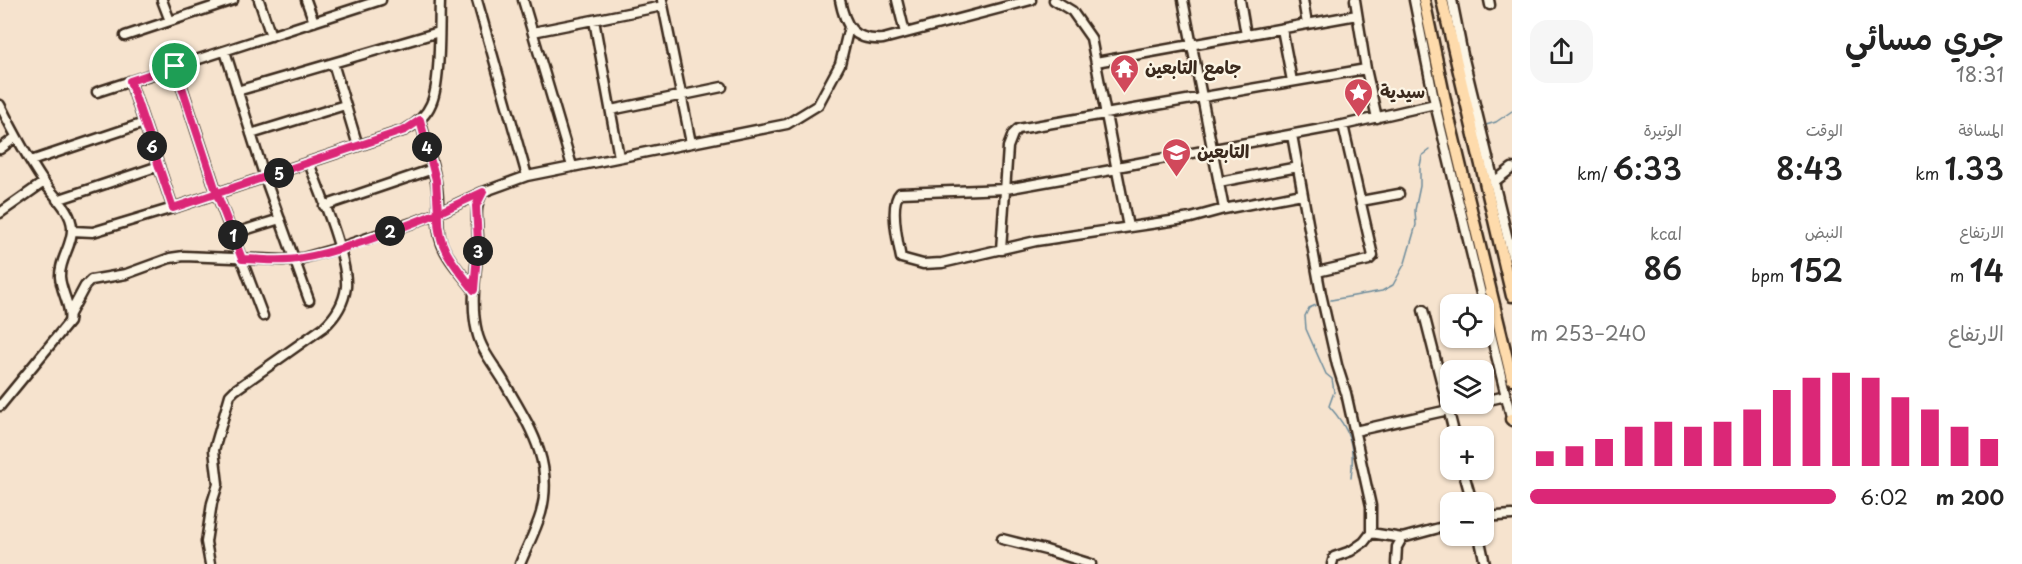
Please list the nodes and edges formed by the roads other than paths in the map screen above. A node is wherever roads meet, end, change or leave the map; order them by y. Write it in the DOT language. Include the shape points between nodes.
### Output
graph roads {
  1 [pos="162,0"];
  2 [pos="233,0"];
  3 [pos="259,0"];
  4 [pos="306,0"];
  5 [pos="381,0"];
  6 [pos="440,0"];
  7 [pos="477,0"];
  8 [pos="524,0"];
  9 [pos="840,0"];
  10 [pos="897,0"];
  11 [pos="1029,0"];
  12 [pos="1054,0"];
  13 [pos="1183,0"];
  14 [pos="1240,0"];
  15 [pos="1303,0"];
  16 [pos="1355,0"];
  17 [pos="1414,0"];
  18 [pos="1424,0"];
  19 [pos="1442,0"];
  20 [pos="1452,0"];
  21 [pos="213,3"];
  22 [pos="663,3"];
  23 [pos="1358,15"];
  24 [pos="594,20"];
  25 [pos="170,21"];
  26 [pos="314,22"];
  27 [pos="1307,24"];
  28 [pos="849,27"];
  29 [pos="1282,29"];
  30 [pos="439,32"];
  31 [pos="533,32"];
  32 [pos="905,33"];
  33 [pos="1246,35"];
  34 [pos="125,36"];
  35 [pos="271,36"];
  36 [pos="1192,45"];
  37 [pos="225,51"];
  38 [pos="1459,56"];
  39 [pos="1096,62"];
  40 [pos="333,63"];
  41 [pos="175,66"];
  42 [pos="1366,69"];
  43 [pos="130,81"];
  44 [pos="1292,81"];
  45 [pos="722,87"];
  46 [pos="237,91"];
  47 [pos="96,92"];
  48 [pos="681,95"];
  49 [pos="1203,97"];
  50 [pos="1436,104"];
  51 [pos="0,105"];
  52 [pos="345,105"];
  53 [pos="611,110"];
  54 [pos="1107,113"];
  55 [pos="1377,117"];
  56 [pos="420,120"];
  57 [pos="144,123"];
  58 [pos="1343,125"];
  59 [pos="251,134"];
  60 [pos="1292,135"];
  61 [pos="16,137"];
  62 [pos="691,143"];
  63 [pos="358,146"];
  64 [pos="0,149"];
  65 [pos="1212,150"];
  66 [pos="620,157"];
  67 [pos="31,160"];
  68 [pos="309,163"];
  69 [pos="159,166"];
  70 [pos="572,166"];
  71 [pos="1298,167"];
  72 [pos="1117,168"];
  73 [pos="1512,168"];
  74 [pos="433,169"];
  75 [pos="527,176"];
  76 [pos="265,178"];
  77 [pos="44,182"];
  78 [pos="1219,182"];
  79 [pos="1494,182"];
  80 [pos="1006,189"];
  81 [pos="483,192"];
  82 [pos="217,194"];
  83 [pos="1302,194"];
  84 [pos="1399,194"];
  85 [pos="57,200"];
  86 [pos="1361,201"];
  87 [pos="324,206"];
  88 [pos="173,208"];
  89 [pos="1224,209"];
  90 [pos="0,213"];
  91 [pos="438,213"];
  92 [pos="280,219"];
  93 [pos="1128,227"];
  94 [pos="72,231"];
  95 [pos="232,234"];
  96 [pos="339,248"];
  97 [pos="1001,249"];
  98 [pos="1512,256"];
  99 [pos="242,259"];
  100 [pos="295,259"];
  101 [pos="1317,272"];
  102 [pos="474,290"];
  103 [pos="1512,296"];
  104 [pos="309,300"];
  105 [pos="1423,310"];
  106 [pos="70,314"];
  107 [pos="263,316"];
  108 [pos="1440,378"];
  109 [pos="1512,379"];
  110 [pos="1506,396"];
  111 [pos="1494,399"];
  112 [pos="0,406"];
  113 [pos="1440,412"];
  114 [pos="1512,420"];
  115 [pos="1354,431"];
  116 [pos="1512,515"];
  117 [pos="1494,516"];
  118 [pos="1440,528"];
  119 [pos="1371,532"];
  120 [pos="1402,538"];
  121 [pos="1002,539"];
  122 [pos="1481,546"];
  123 [pos="210,564"];
  124 [pos="520,564"];
  125 [pos="1092,564"];
  126 [pos="1332,564"];
  127 [pos="1396,564"];
  128 [pos="1485,564"];
  1 -- 25 [label="street"];
  2 -- 21 [label="street"];
  3 -- 35 [label="street"];
  4 -- 26 [label="street"];
  5 -- 26 [label="street"];
  6 -- 30 [label="street"];
  7 -- 75 [label="street"];
  8 -- 31 [label="street"];
  9 -- 28 [label="street"];
  10 -- 32 [label="street"];
  11 -- 32 [label="street"];
  12 -- 39 [label="street" via="1072,11 1082,24 1091,38"];
  13 -- 36 [label="street"];
  14 -- 33 [label="street"];
  15 -- 27 [label="street"];
  16 -- 23 [label="street"];
  17 -- 50 [label="street"];
  18 -- 109 [label="main road"];
  19 -- 38 [label="main road"];
  20 -- 38 [label="street"];
  21 -- 25 [label="street"];
  22 -- 24 [label="street"];
  22 -- 48 [label="street"];
  23 -- 27 [label="street"];
  23 -- 42 [label="street"];
  24 -- 31 [label="street"];
  24 -- 53 [label="street"];
  25 -- 34 [label="street"];
  26 -- 35 [label="street"];
  27 -- 29 [label="street"];
  28 -- 32 [label="street" via="872,39"];
  28 -- 62 [label="street" via="840,64 813,109 787,124"];
  29 -- 33 [label="street"];
  29 -- 44 [label="street"];
  30 -- 40 [label="street"];
  30 -- 56 [label="street" via="436,88 431,106"];
  31 -- 70 [label="street"];
  33 -- 36 [label="street"];
  35 -- 37 [label="street"];
  36 -- 39 [label="street"];
  36 -- 49 [label="street"];
  37 -- 41 [label="street"];
  37 -- 46 [label="street"];
  38 -- 79 [label="street"];
  38 -- 103 [label="main road"];
  39 -- 54 [label="street"];
  40 -- 46 [label="street"];
  40 -- 52 [label="street"];
  41 -- 43 [label="street"];
  41 -- 82 [label="street"];
  42 -- 44 [label="street"];
  42 -- 55 [label="street"];
  43 -- 47 [label="street"];
  43 -- 57 [label="street"];
  44 -- 49 [label="street"];
  45 -- 48 [label="street"];
  46 -- 59 [label="street"];
  48 -- 53 [label="street"];
  48 -- 62 [label="street"];
  49 -- 54 [label="street"];
  49 -- 65 [label="street"];
  50 -- 55 [label="street"];
  50 -- 110 [label="street"];
  51 -- 61 [label="street"];
  52 -- 59 [label="street"];
  52 -- 63 [label="street"];
  53 -- 66 [label="street"];
  54 -- 72 [label="street"];
  54 -- 80 [label="street" via="1018,129 1009,140"];
  55 -- 58 [label="street"];
  56 -- 63 [label="street" via="405,130"];
  56 -- 74 [label="street"];
  57 -- 67 [label="street"];
  57 -- 69 [label="street"];
  58 -- 60 [label="street"];
  58 -- 86 [label="street"];
  59 -- 76 [label="street"];
  60 -- 65 [label="street"];
  60 -- 71 [label="street"];
  61 -- 64 [label="street"];
  61 -- 67 [label="street"];
  62 -- 66 [label="street"];
  63 -- 68 [label="street"];
  65 -- 72 [label="street"];
  65 -- 78 [label="street"];
  66 -- 70 [label="street"];
  67 -- 77 [label="street"];
  68 -- 76 [label="street"];
  68 -- 87 [label="street"];
  69 -- 85 [label="street"];
  69 -- 88 [label="street"];
  70 -- 75 [label="street"];
  71 -- 78 [label="street"];
  71 -- 83 [label="street"];
  72 -- 80 [label="street"];
  72 -- 93 [label="street"];
  73 -- 79 [label="street"];
  74 -- 87 [label="street"];
  74 -- 91 [label="street"];
  75 -- 81 [label="street"];
  76 -- 82 [label="street"];
  76 -- 92 [label="street"];
  77 -- 85 [label="street"];
  77 -- 90 [label="street"];
  78 -- 89 [label="street"];
  79 -- 98 [label="street"];
  80 -- 97 [label="street"];
  80 -- 97 [label="street" via="900,193 896,198 895,226 901,258 936,264"];
  81 -- 91 [label="street"];
  81 -- 102 [label="street" via="476,206"];
  82 -- 88 [label="street"];
  82 -- 95 [label="street"];
  83 -- 89 [label="street"];
  83 -- 101 [label="street"];
  84 -- 86 [label="street"];
  85 -- 94 [label="street" via="71,220"];
  86 -- 101 [label="street" via="1373,256"];
  87 -- 96 [label="street"];
  88 -- 94 [label="street" via="93,232"];
  89 -- 93 [label="street"];
  91 -- 96 [label="street"];
  91 -- 102 [label="street" via="445,251"];
  92 -- 95 [label="street"];
  92 -- 100 [label="street"];
  93 -- 97 [label="street"];
  94 -- 106 [label="street" via="60,272"];
  95 -- 99 [label="street"];
  96 -- 100 [label="street"];
  96 -- 123 [label="street" via="345,289 332,319 235,390 226,402 214,450 218,484 206,542"];
  99 -- 100 [label="street"];
  99 -- 106 [label="street" via="177,256 126,274 91,280"];
  99 -- 107 [label="street"];
  100 -- 104 [label="street"];
  101 -- 115 [label="street"];
  102 -- 124 [label="street" via="479,340 534,435 543,467 541,511"];
  105 -- 108 [label="street"];
  106 -- 112 [label="street" via="67,325"];
  110 -- 111 [label="street"];
  110 -- 114 [label="street"];
  113 -- 115 [label="street"];
  115 -- 119 [label="street" via="1371,506"];
  116 -- 117 [label="street"];
  118 -- 120 [label="street"];
  119 -- 120 [label="street"];
  119 -- 126 [label="street" via="1364,542 1334,557"];
  120 -- 127 [label="street"];
  121 -- 125 [label="street"];
  122 -- 128 [label="street"];
}
